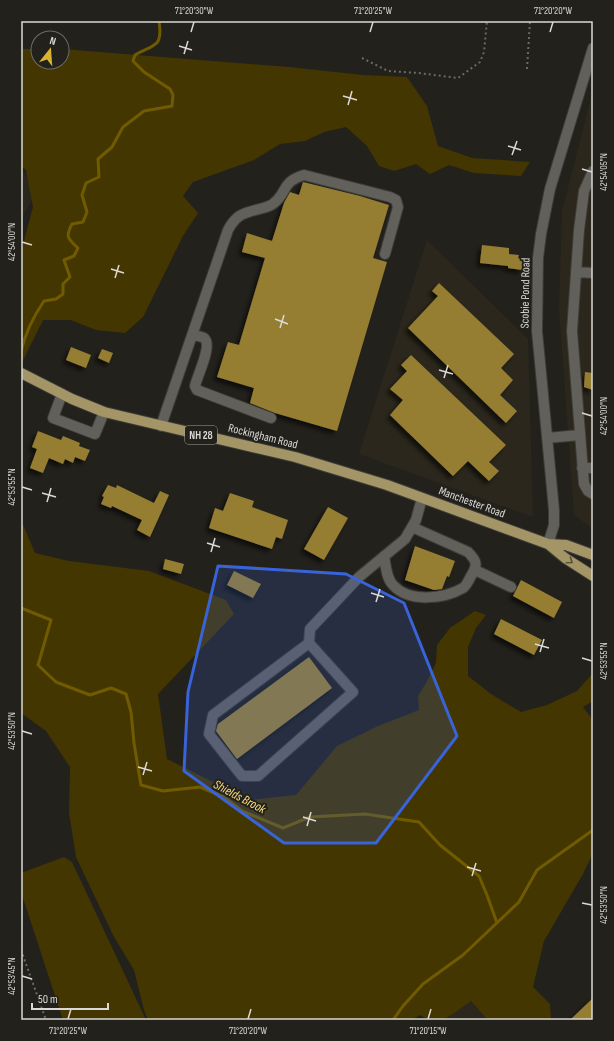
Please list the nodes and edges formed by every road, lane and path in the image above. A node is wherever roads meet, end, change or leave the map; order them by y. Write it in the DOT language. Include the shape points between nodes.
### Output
graph roads {
  1 [pos="487,21"];
  2 [pos="530,21"];
  3 [pos="593,48"];
  4 [pos="362,58"];
  5 [pos="527,69"];
  6 [pos="593,172"];
  7 [pos="385,254"];
  8 [pos="576,272"];
  9 [pos="593,273"];
  10 [pos="192,335"];
  11 [pos="21,373"];
  12 [pos="62,394"];
  13 [pos="104,412"];
  14 [pos="272,418"];
  15 [pos="161,426"];
  16 [pos="580,435"];
  17 [pos="547,438"];
  18 [pos="582,468"];
  19 [pos="593,468"];
  20 [pos="387,485"];
  21 [pos="593,494"];
  22 [pos="422,498"];
  23 [pos="412,527"];
  24 [pos="548,544"];
  25 [pos="593,555"];
  26 [pos="384,556"];
  27 [pos="475,570"];
  28 [pos="593,576"];
  29 [pos="511,587"];
  30 [pos="310,643"];
  31 [pos="21,950"];
  32 [pos="46,1020"];
  1 -- 4 [label="path" via="484,52 480,62 458,78 388,71"];
  2 -- 5 [label="path"];
  3 -- 17 [label="street, Scobie Pond Road" via="556,166 541,234 537,331"];
  6 -- 8 [label="street" via="584,191"];
  7 -- 10 [label="street" via="398,207 396,200 390,196 304,175 295,178 287,184 274,203 242,214 233,220"];
  8 -- 9 [label="street"];
  8 -- 16 [label="street" via="572,331"];
  10 -- 14 [label="street" via="204,338 207,343 195,386 197,390"];
  10 -- 15 [label="street"];
  11 -- 12 [label="main road, Rockingham Road / NH 28"];
  12 -- 13 [label="main road, Rockingham Road / NH 28"];
  12 -- 13 [label="street" via="53,418 95,434"];
  13 -- 15 [label="main road, Rockingham Road / NH 28"];
  15 -- 20 [label="main road, Rockingham Road / NH 28" via="295,458"];
  16 -- 17 [label="street"];
  16 -- 18 [label="street"];
  17 -- 24 [label="street, Scobie Pond Road" via="554,510 554,525"];
  18 -- 19 [label="street"];
  18 -- 21 [label="street" via="585,488"];
  20 -- 22 [label="main road, Manchester Road / NH 28"];
  22 -- 23 [label="street"];
  22 -- 24 [label="main road, Manchester Road / NH 28"];
  23 -- 26 [label="street" via="405,539"];
  23 -- 27 [label="street" via="468,552 474,558"];
  24 -- 25 [label="main road, Manchester Road / NH 28" via="566,545"];
  24 -- 28 [label="main road, Manchester Road / NH 28, one-way"];
  26 -- 27 [label="street" via="388,578 393,586 413,596 427,598 464,588"];
  26 -- 30 [label="street" via="359,577 310,629"];
  27 -- 29 [label="street"];
  30 -- 30 [label="street" via="213,715 209,734 242,776 258,776 353,692"];
  31 -- 32 [label="path"];
}
